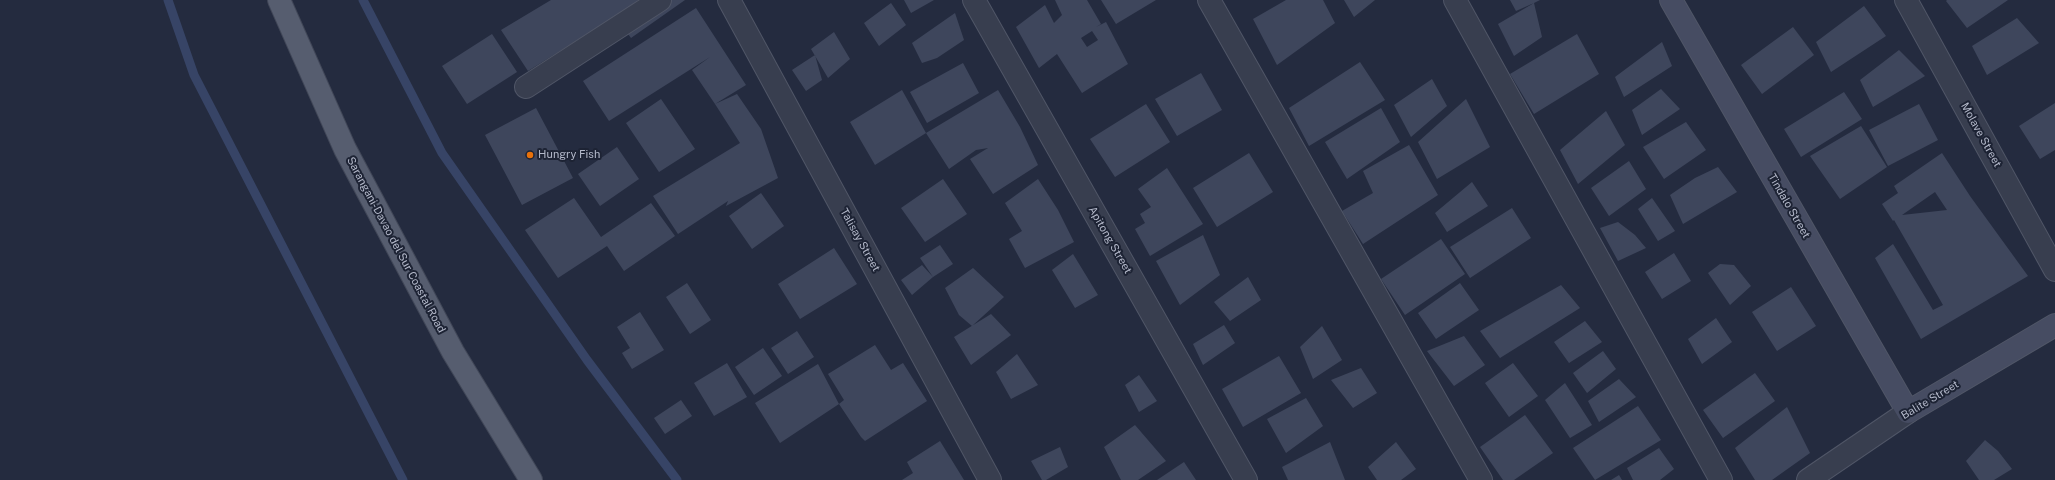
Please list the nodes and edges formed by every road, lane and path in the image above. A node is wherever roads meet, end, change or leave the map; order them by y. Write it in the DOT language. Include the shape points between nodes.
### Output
graph roads {
  1 [pos="278,0"];
  2 [pos="660,0"];
  3 [pos="729,0"];
  4 [pos="974,0"];
  5 [pos="1209,0"];
  6 [pos="1455,0"];
  7 [pos="1671,0"];
  8 [pos="1906,0"];
  9 [pos="526,87"];
  10 [pos="2055,270"];
  11 [pos="2055,325"];
  12 [pos="1908,412"];
  13 [pos="531,480"];
  14 [pos="990,480"];
  15 [pos="1246,480"];
  16 [pos="1481,480"];
  17 [pos="1721,480"];
  18 [pos="1808,480"];
  1 -- 13 [label="main road, Sarangani-Davao del Sur Coastal Road" via="352,163 453,352"];
  2 -- 9 [label="street"];
  3 -- 14 [label="street, Talisay Street"];
  4 -- 15 [label="street, Apitong Street"];
  5 -- 16 [label="street"];
  6 -- 17 [label="street"];
  7 -- 12 [label="street, Tindalo Street"];
  8 -- 10 [label="street, Molave Street"];
  11 -- 12 [label="street, Balite Street"];
  12 -- 18 [label="street, Balite Street"];
}
